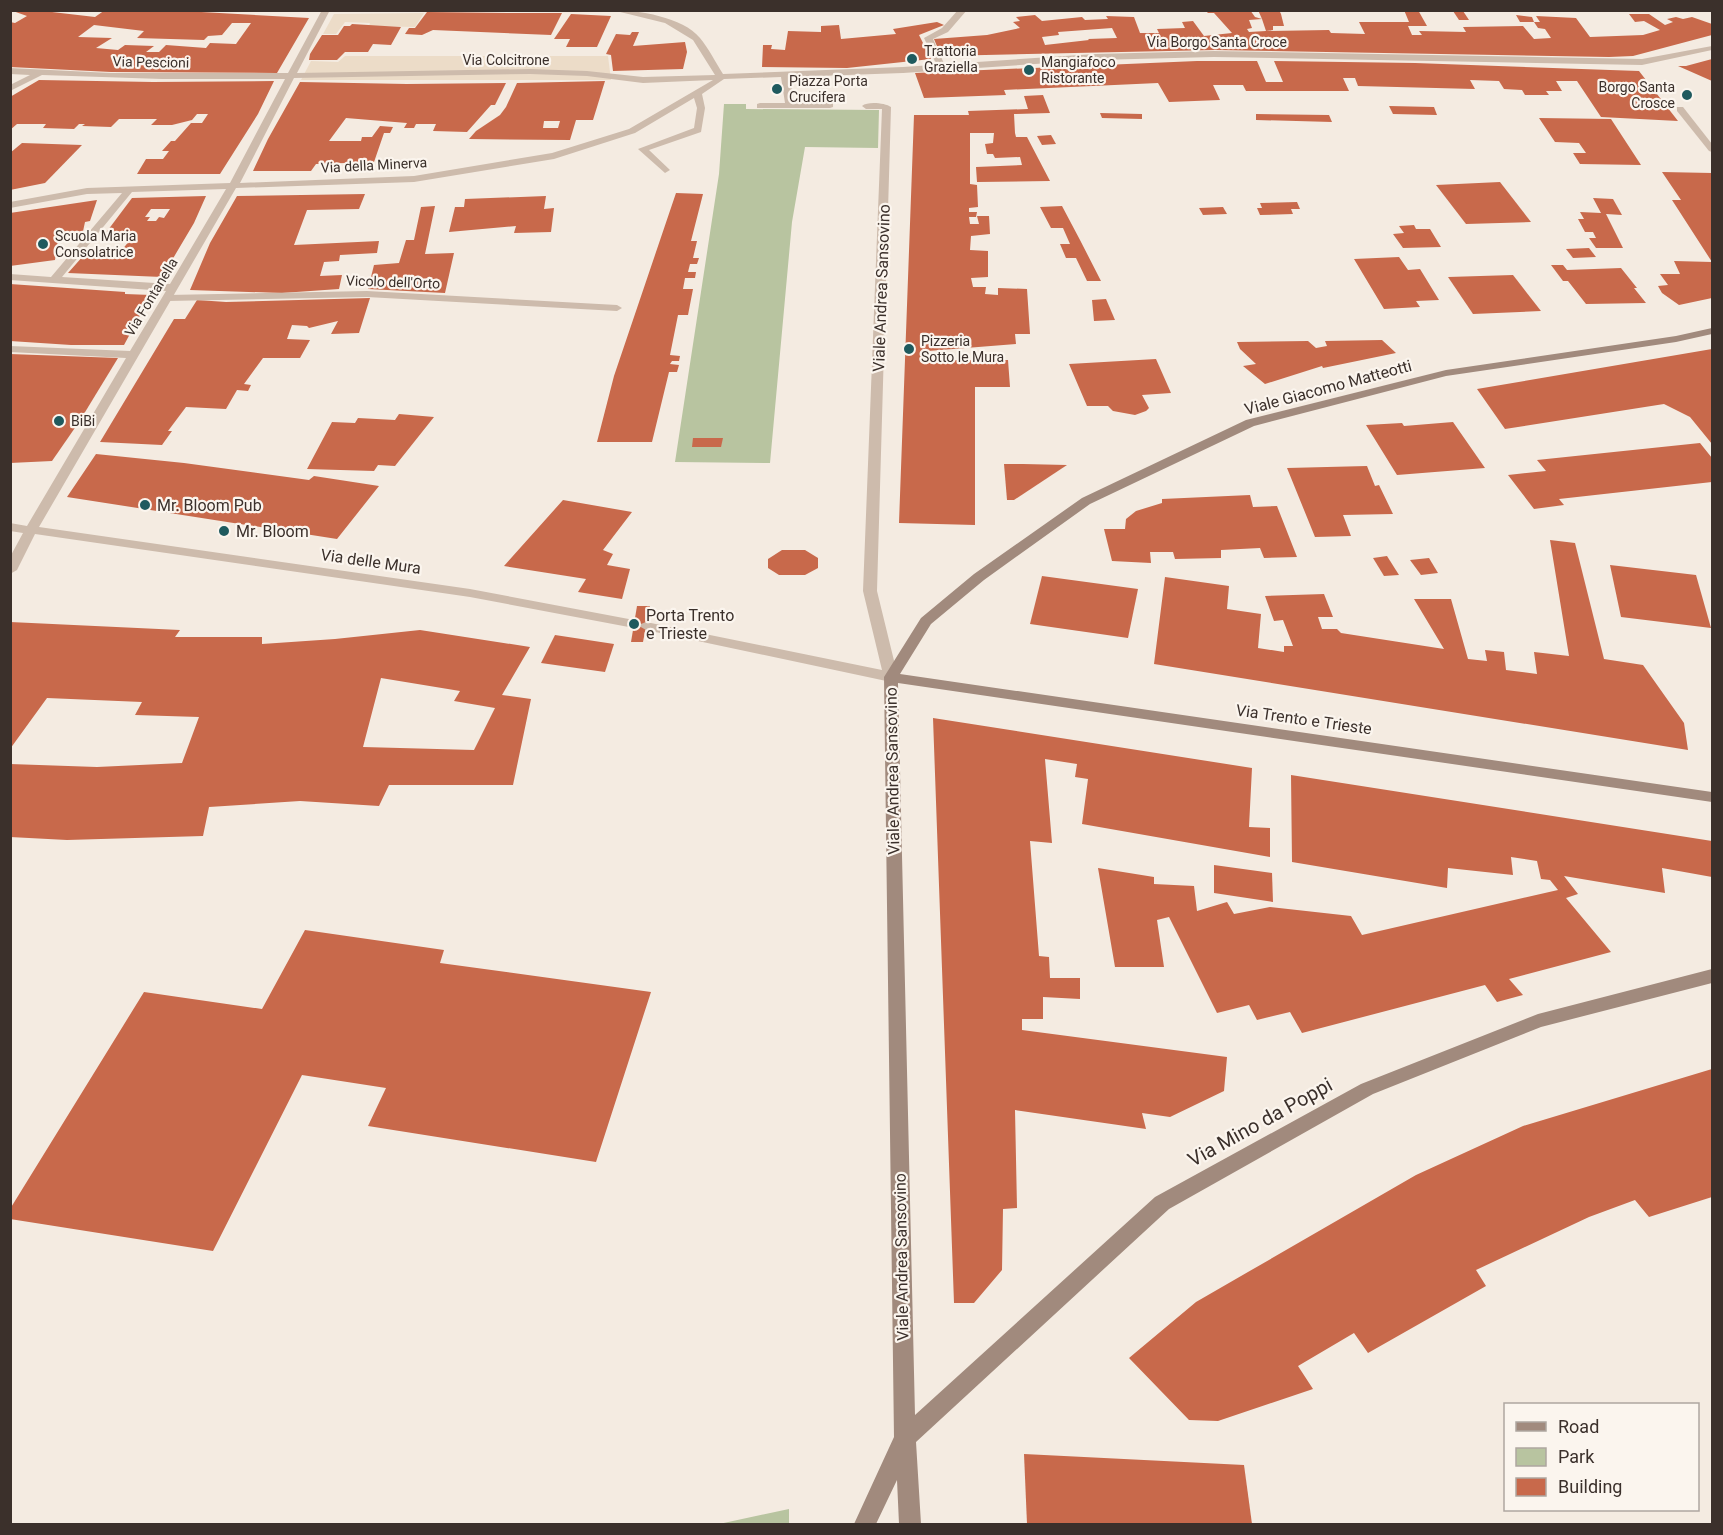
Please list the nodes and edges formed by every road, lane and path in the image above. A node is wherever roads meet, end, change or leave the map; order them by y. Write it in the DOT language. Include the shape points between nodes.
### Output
graph roads {
  1 [pos="326,10"];
  2 [pos="616,10"];
  3 [pos="963,10"];
  4 [pos="1713,48"];
  5 [pos="942,68"];
  6 [pos="10,71"];
  7 [pos="40,73"];
  8 [pos="785,75"];
  9 [pos="290,76"];
  10 [pos="722,78"];
  11 [pos="10,89"];
  12 [pos="697,92"];
  13 [pos="830,105"];
  14 [pos="760,106"];
  15 [pos="790,106"];
  16 [pos="866,106"];
  17 [pos="1680,109"];
  18 [pos="1713,149"];
  19 [pos="665,170"];
  20 [pos="234,184"];
  21 [pos="130,189"];
  22 [pos="10,205"];
  23 [pos="10,277"];
  24 [pos="54,280"];
  25 [pos="172,293"];
  26 [pos="617,308"];
  27 [pos="1713,331"];
  28 [pos="10,348"];
  29 [pos="134,355"];
  30 [pos="10,526"];
  31 [pos="31,530"];
  32 [pos="10,570"];
  33 [pos="891,677"];
  34 [pos="1713,797"];
  35 [pos="1713,976"];
  36 [pos="905,1438"];
  37 [pos="865,1524"];
  38 [pos="910,1524"];
  1 -- 9 [label="street, Via Fontanella"];
  2 -- 10 [label="street" via="668,21 696,38"];
  3 -- 5 [label="street" via="945,30 928,38"];
  4 -- 5 [label="street, Via Borgo Santa Croce" via="1642,62 1214,54 1095,57"];
  5 -- 8 [label="street, Via Borgo Santa Croce"];
  6 -- 7 [label="street, Via Pescioni"];
  7 -- 9 [label="street, Via Pescioni"];
  7 -- 11 [label="street"];
  8 -- 10 [label="street, Via Borgo Santa Croce"];
  8 -- 15 [label="street"];
  9 -- 10 [label="street, Via Colcitrone" via="522,73 610,75 643,80"];
  9 -- 20 [label="street, Via Fontanella"];
  10 -- 12 [label="street, Via della Minerva"];
  12 -- 19 [label="street" via="701,108 698,130 643,149"];
  12 -- 20 [label="street, Via della Minerva" via="632,131 554,156 414,179"];
  13 -- 15 [label="street"];
  14 -- 15 [label="street"];
  16 -- 33 [label="street, Viale Andrea Sansovino" via="887,107 870,591"];
  17 -- 18 [label="street"];
  20 -- 21 [label="street, Via della Minerva"];
  20 -- 25 [label="street, Via Fontanella"];
  21 -- 22 [label="street, Via della Minerva"];
  21 -- 24 [label="street"];
  23 -- 24 [label="street, Vicolo dell'Orto"];
  24 -- 25 [label="street, Vicolo dell'Orto"];
  25 -- 26 [label="street, Vicolo dell'Orto" via="368,294"];
  25 -- 29 [label="street, Via Fontanella"];
  27 -- 33 [label="main road, Viale Giacomo Matteotti" via="1446,374 1250,423 1086,501 979,577 926,621"];
  28 -- 29 [label="street"];
  29 -- 31 [label="street, Via Fontanella"];
  30 -- 31 [label="street, Via delle Mura"];
  31 -- 32 [label="street, Via Fontanella"];
  31 -- 33 [label="street, Via delle Mura" via="470,593"];
  33 -- 34 [label="main road, Via Trento e Trieste"];
  33 -- 36 [label="main road, Viale Andrea Sansovino"];
  35 -- 36 [label="main road, Via Mino da Poppi" via="1538,1021 1367,1089 1162,1203"];
  36 -- 37 [label="main road"];
  36 -- 38 [label="main road, Viale Andrea Sansovino"];
}
